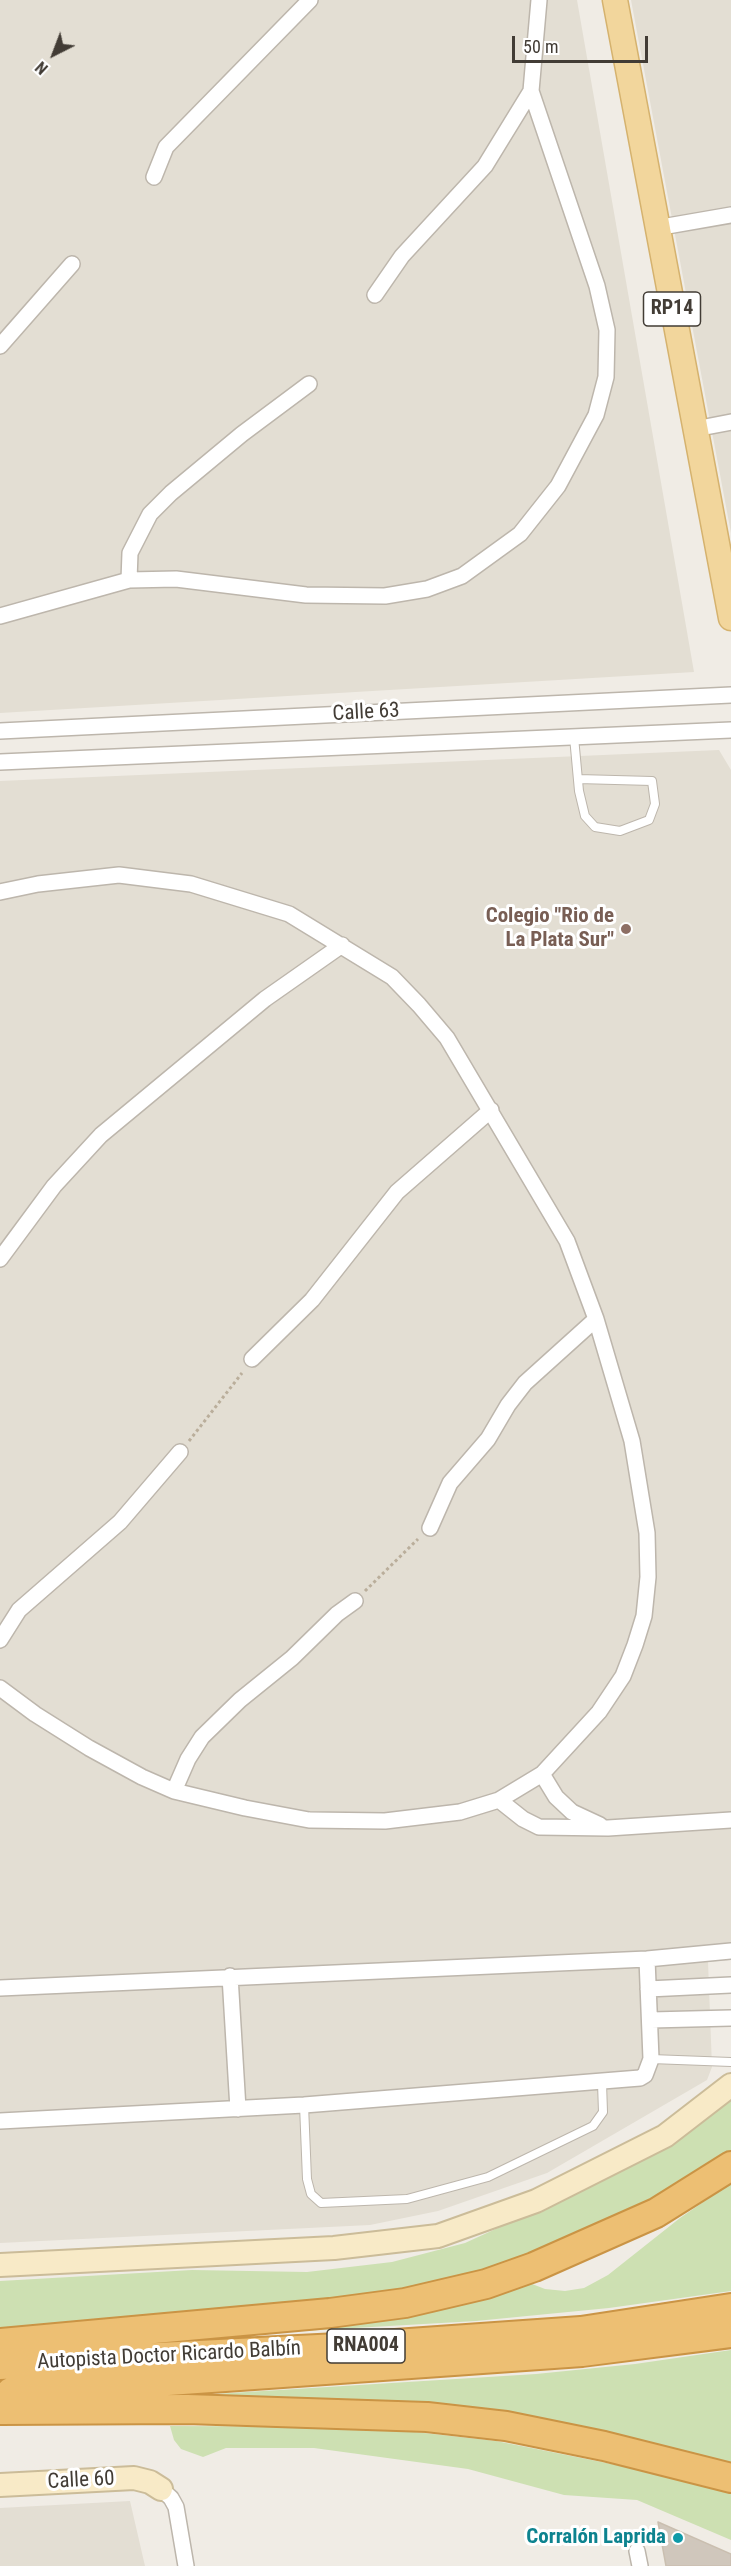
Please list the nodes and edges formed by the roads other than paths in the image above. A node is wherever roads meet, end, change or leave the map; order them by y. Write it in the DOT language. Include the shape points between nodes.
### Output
graph roads {
  1 [pos="310,0"];
  2 [pos="538,0"];
  3 [pos="615,0"];
  4 [pos="531,91"];
  5 [pos="154,177"];
  6 [pos="731,215"];
  7 [pos="656,228"];
  8 [pos="72,264"];
  9 [pos="375,296"];
  10 [pos="0,346"];
  11 [pos="309,384"];
  12 [pos="731,422"];
  13 [pos="695,429"];
  14 [pos="129,580"];
  15 [pos="0,616"];
  16 [pos="731,618"];
  17 [pos="731,695"];
  18 [pos="731,730"];
  19 [pos="0,731"];
  20 [pos="574,737"];
  21 [pos="0,762"];
  22 [pos="578,779"];
  23 [pos="0,892"];
  24 [pos="342,945"];
  25 [pos="491,1110"];
  26 [pos="0,1259"];
  27 [pos="596,1319"];
  28 [pos="252,1359"];
  29 [pos="180,1452"];
  30 [pos="430,1528"];
  31 [pos="355,1601"];
  32 [pos="0,1640"];
  33 [pos="0,1688"];
  34 [pos="542,1774"];
  35 [pos="174,1791"];
  36 [pos="499,1800"];
  37 [pos="731,1820"];
  38 [pos="608,1828"];
  39 [pos="731,1951"];
  40 [pos="647,1959"];
  41 [pos="230,1976"];
  42 [pos="731,1985"];
  43 [pos="0,1988"];
  44 [pos="648,1989"];
  45 [pos="731,2018"];
  46 [pos="651,2020"];
  47 [pos="651,2059"];
  48 [pos="731,2062"];
  49 [pos="602,2083"];
  50 [pos="731,2085"];
  51 [pos="304,2105"];
  52 [pos="238,2109"];
  53 [pos="0,2121"];
  54 [pos="731,2166"];
  55 [pos="0,2265"];
  56 [pos="731,2308"];
  57 [pos="731,2333"];
  58 [pos="0,2343"];
  59 [pos="0,2365"];
  60 [pos="0,2393"];
  61 [pos="0,2410"];
  62 [pos="731,2478"];
  63 [pos="0,2485"];
  64 [pos="161,2489"];
  65 [pos="186,2566"];
  1 -- 5 [label="street" via="166,147"];
  2 -- 4 [label="street"];
  3 -- 7 [label="main road, RP14"];
  4 -- 9 [label="street" via="485,166 402,256"];
  4 -- 14 [label="street" via="597,286 607,330 606,377 596,416 558,486 520,534 462,576 427,589 385,596 306,595 176,579"];
  6 -- 7 [label="street"];
  7 -- 13 [label="main road, RP14"];
  8 -- 10 [label="street"];
  11 -- 14 [label="street" via="242,434 150,514 130,553"];
  12 -- 13 [label="street"];
  13 -- 16 [label="main road, RP14"];
  14 -- 15 [label="street"];
  17 -- 19 [label="street, Calle 63"];
  18 -- 20 [label="street, Calle 63"];
  20 -- 21 [label="street, Calle 63"];
  20 -- 22 [label="lane"];
  22 -- 22 [label="lane" via="585,816 595,827 620,831 649,820 655,804 652,781"];
  23 -- 24 [label="street" via="119,875 191,884 289,914"];
  24 -- 25 [label="street" via="392,977 419,1005 447,1038"];
  24 -- 26 [label="street" via="265,999 101,1134 54,1186"];
  25 -- 27 [label="street" via="567,1241"];
  25 -- 28 [label="street" via="397,1192 312,1300"];
  27 -- 30 [label="street" via="525,1383 488,1439 450,1483"];
  27 -- 34 [label="street" via="632,1441 645,1522 648,1576 644,1616 622,1677 599,1712"];
  29 -- 32 [label="street" via="120,1522 19,1610"];
  31 -- 35 [label="street" via="202,1737"];
  33 -- 35 [label="street" via="89,1748"];
  34 -- 36 [label="street"];
  34 -- 38 [label="street" via="556,1797 572,1812"];
  35 -- 36 [label="street" via="309,1820 423,1818"];
  36 -- 38 [label="street" via="539,1827"];
  37 -- 38 [label="street"];
  39 -- 40 [label="street"];
  40 -- 41 [label="street"];
  40 -- 44 [label="street"];
  41 -- 43 [label="street"];
  41 -- 52 [label="street"];
  42 -- 44 [label="street"];
  44 -- 46 [label="street"];
  45 -- 46 [label="street"];
  46 -- 47 [label="street"];
  47 -- 48 [label="lane"];
  47 -- 49 [label="street" via="640,2078"];
  49 -- 51 [label="street"];
  49 -- 51 [label="lane" via="603,2112 593,2126 488,2177 406,2199 321,2203 311,2194"];
  50 -- 55 [label="street" via="664,2136 536,2201 438,2236 334,2248"];
  51 -- 52 [label="street"];
  52 -- 53 [label="street"];
  54 -- 58 [label="highway" via="656,2213 486,2284 405,2303 330,2313"];
  56 -- 59 [label="highway, Autopista Doctor Ricardo Balbín / RNA004" via="581,2331"];
  57 -- 60 [label="highway, Autopista Doctor Ricardo Balbín / RNA004" via="582,2352"];
  61 -- 62 [label="highway" via="187,2409 427,2417 506,2426"];
  63 -- 64 [label="street, Calle 60" via="134,2478"];
  64 -- 65 [label="street" via="176,2507"];
}
